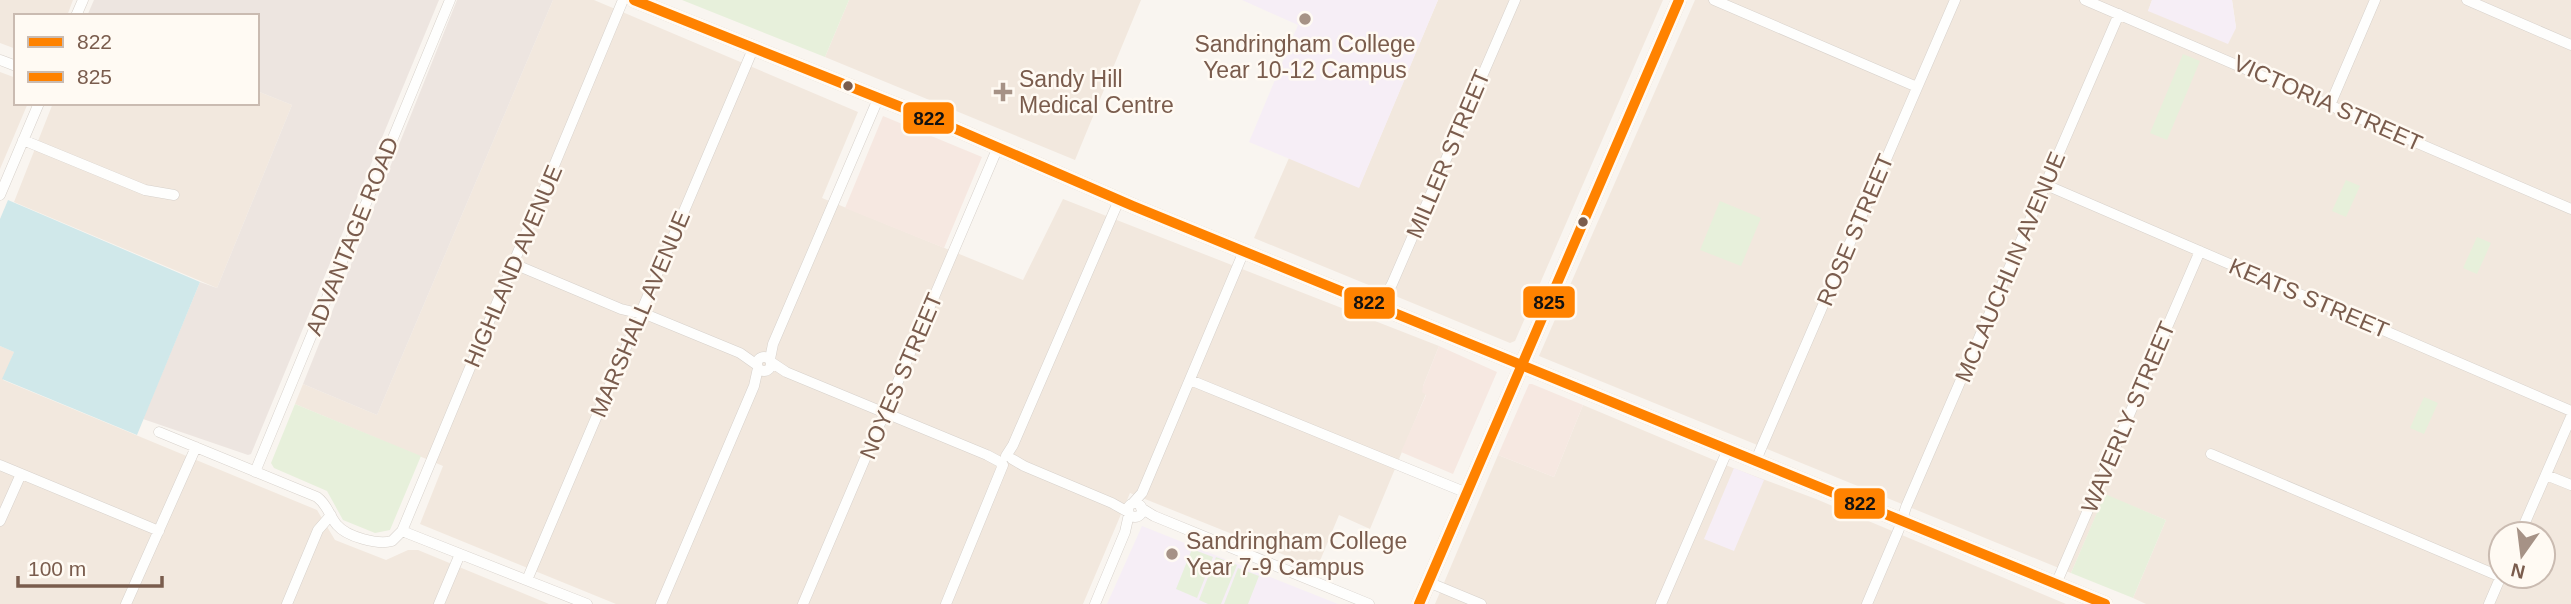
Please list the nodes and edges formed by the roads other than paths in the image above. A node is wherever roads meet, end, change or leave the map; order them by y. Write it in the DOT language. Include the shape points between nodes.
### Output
graph roads {
  1 [pos="450,0"];
  2 [pos="623,0"];
  3 [pos="635,0"];
  4 [pos="1514,0"];
  5 [pos="1679,0"];
  6 [pos="1714,0"];
  7 [pos="1955,0"];
  8 [pos="2085,0"];
  9 [pos="2375,0"];
  10 [pos="2467,0"];
  11 [pos="2119,14"];
  12 [pos="2571,45"];
  13 [pos="753,49"];
  14 [pos="1917,87"];
  15 [pos="878,99"];
  16 [pos="38,105"];
  17 [pos="2330,105"];
  18 [pos="23,140"];
  19 [pos="998,147"];
  20 [pos="2046,185"];
  21 [pos="0,195"];
  22 [pos="174,195"];
  23 [pos="1119,200"];
  24 [pos="2571,209"];
  25 [pos="1244,251"];
  26 [pos="2200,251"];
  27 [pos="514,264"];
  28 [pos="1380,307"];
  29 [pos="640,313"];
  30 [pos="764,364"];
  31 [pos="1521,364"];
  32 [pos="1190,380"];
  33 [pos="2571,411"];
  34 [pos="885,412"];
  35 [pos="2571,417"];
  36 [pos="159,432"];
  37 [pos="196,447"];
  38 [pos="1728,449"];
  39 [pos="2211,454"];
  40 [pos="1756,460"];
  41 [pos="1007,461"];
  42 [pos="0,465"];
  43 [pos="255,472"];
  44 [pos="21,474"];
  45 [pos="2546,475"];
  46 [pos="2571,485"];
  47 [pos="1466,492"];
  48 [pos="1135,510"];
  49 [pos="331,515"];
  50 [pos="1901,520"];
  51 [pos="2526,520"];
  52 [pos="0,521"];
  53 [pos="338,526"];
  54 [pos="159,531"];
  55 [pos="402,531"];
  56 [pos="316,538"];
  57 [pos="460,554"];
  58 [pos="2487,571"];
  59 [pos="527,580"];
  60 [pos="1428,582"];
  61 [pos="2056,584"];
  62 [pos="2075,598"];
  63 [pos="126,604"];
  64 [pos="287,604"];
  65 [pos="439,604"];
  66 [pos="587,604"];
  67 [pos="661,604"];
  68 [pos="803,604"];
  69 [pos="946,604"];
  70 [pos="1095,604"];
  71 [pos="1369,604"];
  72 [pos="1419,604"];
  73 [pos="1480,604"];
  74 [pos="1661,604"];
  75 [pos="1867,604"];
  76 [pos="2105,604"];
  1 -- 43 [label="street, ADVANTAGE ROAD"];
  2 -- 27 [label="street, HIGHLAND AVENUE"];
  3 -- 13 [label="main road"];
  4 -- 28 [label="street, MILLER STREET"];
  5 -- 31 [label="main road"];
  6 -- 14 [label="street"];
  7 -- 14 [label="street, ROSE STREET"];
  8 -- 11 [label="street, VICTORIA STREET"];
  9 -- 17 [label="street"];
  10 -- 12 [label="street"];
  11 -- 17 [label="street, VICTORIA STREET"];
  11 -- 20 [label="street, MCLAUCHLIN AVENUE"];
  13 -- 15 [label="main road"];
  13 -- 29 [label="street, MARSHALL AVENUE"];
  14 -- 40 [label="street, ROSE STREET"];
  15 -- 19 [label="main road"];
  15 -- 30 [label="street"];
  16 -- 18 [label="street"];
  17 -- 24 [label="street, VICTORIA STREET"];
  18 -- 21 [label="street"];
  18 -- 22 [label="street" via="145,190"];
  19 -- 23 [label="main road"];
  19 -- 34 [label="street, NOYES STREET"];
  20 -- 26 [label="street, KEATS STREET"];
  20 -- 50 [label="street, MCLAUCHLIN AVENUE"];
  23 -- 25 [label="main road"];
  23 -- 41 [label="street"];
  25 -- 28 [label="main road"];
  25 -- 32 [label="street"];
  26 -- 33 [label="street, KEATS STREET"];
  26 -- 61 [label="street, WAVERLY STREET"];
  27 -- 29 [label="street"];
  27 -- 55 [label="street, HIGHLAND AVENUE"];
  28 -- 31 [label="main road"];
  29 -- 30 [label="street"];
  29 -- 59 [label="street, MARSHALL AVENUE"];
  30 -- 34 [label="street"];
  30 -- 67 [label="street"];
  31 -- 38 [label="main road"];
  31 -- 47 [label="main road"];
  32 -- 47 [label="street"];
  32 -- 48 [label="street"];
  34 -- 41 [label="street"];
  34 -- 68 [label="street, NOYES STREET"];
  35 -- 45 [label="street"];
  36 -- 37 [label="street"];
  37 -- 43 [label="street"];
  37 -- 54 [label="street"];
  38 -- 40 [label="main road"];
  38 -- 74 [label="street"];
  39 -- 58 [label="street"];
  40 -- 50 [label="main road"];
  41 -- 48 [label="street"];
  41 -- 69 [label="street"];
  42 -- 44 [label="street"];
  43 -- 49 [label="street" via="317,497"];
  44 -- 52 [label="street"];
  44 -- 54 [label="street"];
  45 -- 46 [label="street"];
  45 -- 51 [label="street"];
  47 -- 60 [label="main road"];
  48 -- 70 [label="street"];
  48 -- 71 [label="street"];
  49 -- 53 [label="street"];
  49 -- 56 [label="street"];
  50 -- 61 [label="main road"];
  50 -- 75 [label="street, MCLAUCHLIN AVENUE"];
  53 -- 55 [label="street" via="379,543 392,541"];
  53 -- 56 [label="street"];
  54 -- 63 [label="street"];
  55 -- 57 [label="street"];
  56 -- 64 [label="street"];
  57 -- 59 [label="street"];
  57 -- 65 [label="street"];
  59 -- 66 [label="street"];
  60 -- 72 [label="main road"];
  60 -- 73 [label="street"];
  61 -- 62 [label="main road"];
  62 -- 76 [label="main road"];
}
